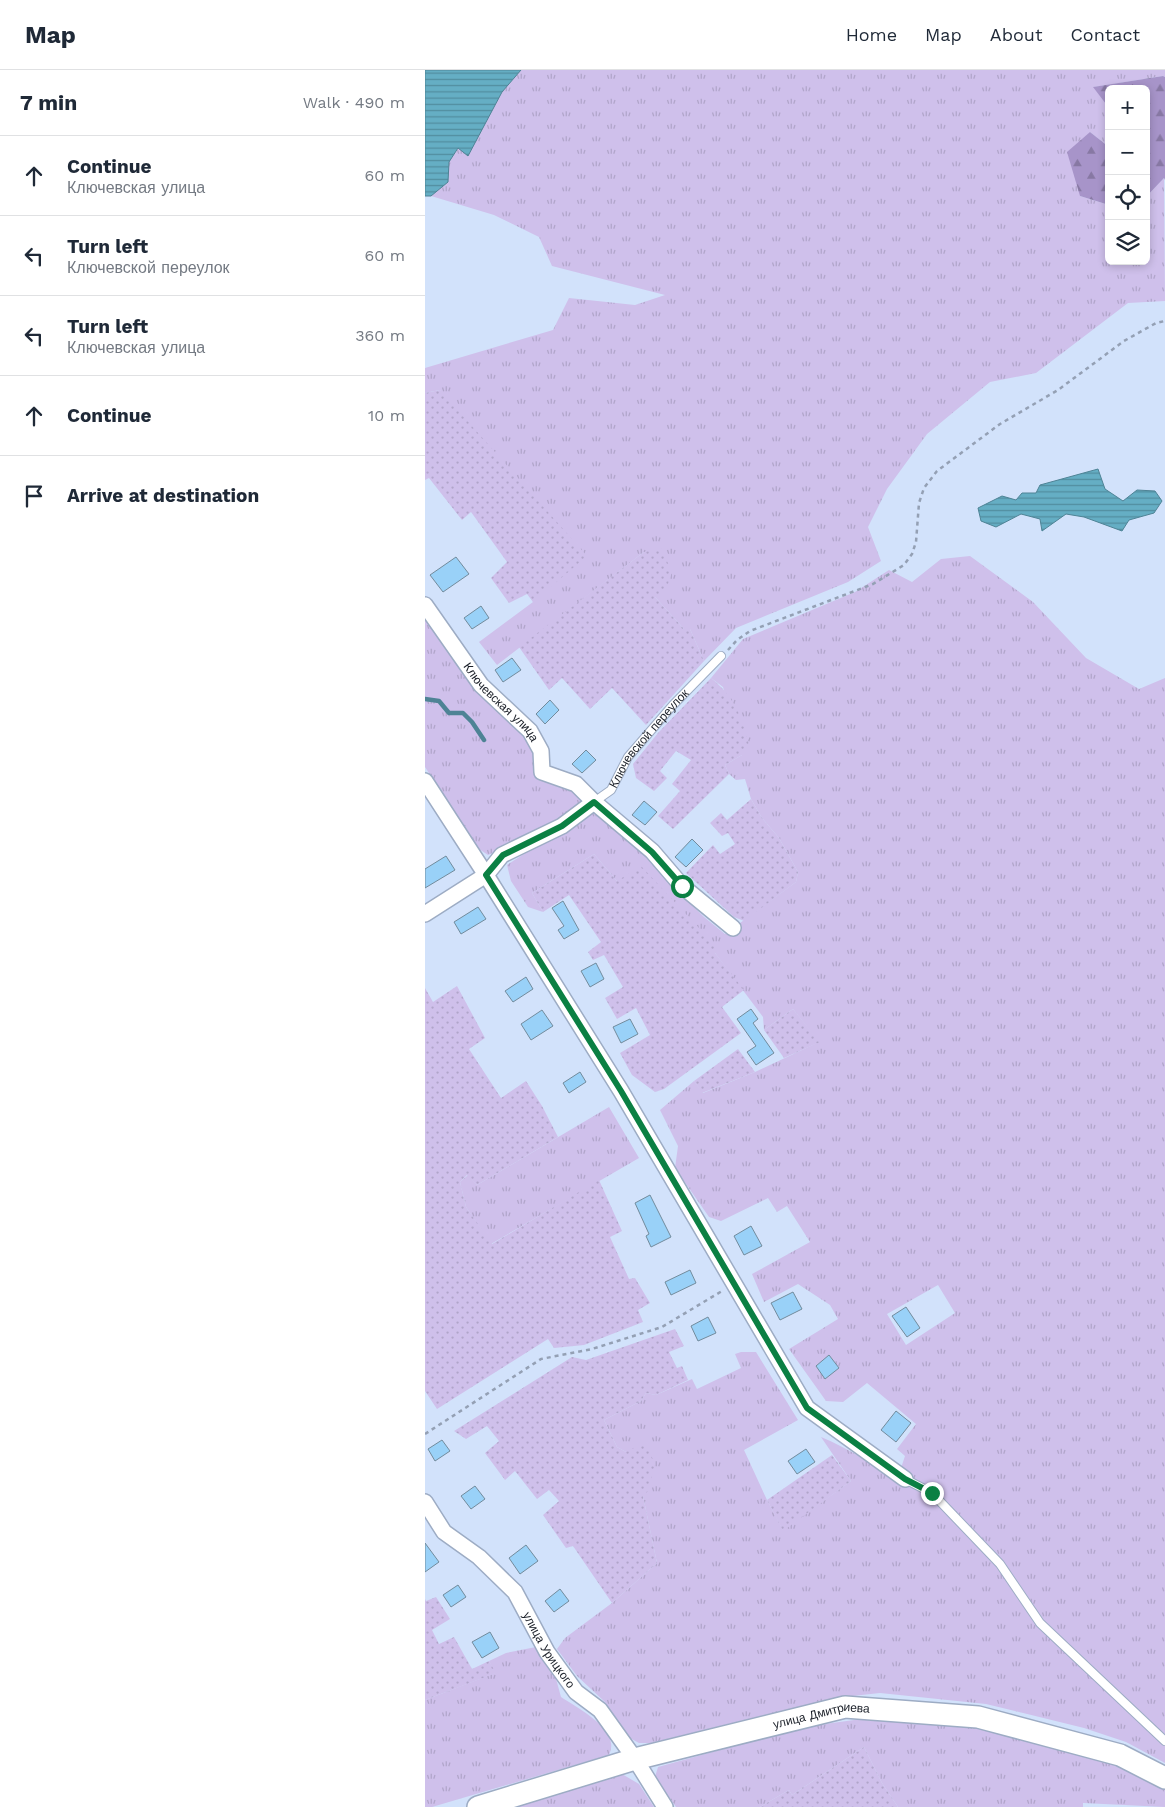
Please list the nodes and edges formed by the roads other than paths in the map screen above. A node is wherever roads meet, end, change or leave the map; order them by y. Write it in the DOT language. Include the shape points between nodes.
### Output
graph roads {
  1 [pos="425,605"];
  2 [pos="721,656"];
  3 [pos="425,781"];
  4 [pos="594,802"];
  5 [pos="486,875"];
  6 [pos="425,914"];
  7 [pos="733,928"];
  8 [pos="905,1479"];
  9 [pos="425,1502"];
  10 [pos="1165,1741"];
  11 [pos="635,1759"];
  12 [pos="1165,1778"];
  13 [pos="478,1807"];
  14 [pos="665,1807"];
  1 -- 4 [label="street, Ключевская улица" via="481,685 530,731 541,751 542,772 576,784"];
  2 -- 4 [label="lane, Ключевской переулок" via="628,757 611,790"];
  3 -- 5 [label="street"];
  4 -- 5 [label="street, Ключевской переулок" via="562,826 503,855"];
  4 -- 7 [label="street, Ключевская улица" via="652,852 682,886"];
  5 -- 6 [label="street, Ключевской переулок"];
  5 -- 8 [label="street" via="621,1091 807,1408"];
  8 -- 10 [label="lane" via="932,1493 1000,1564 1040,1623"];
  9 -- 11 [label="street, улица Урицкого" via="443,1532 479,1557 515,1592 553,1660 576,1692 600,1710"];
  11 -- 12 [label="street, улица Дмитриева" via="845,1707 978,1717 1120,1755"];
  11 -- 13 [label="street, улица Дмитриева"];
  11 -- 14 [label="street, улица Урицкого"];
}
